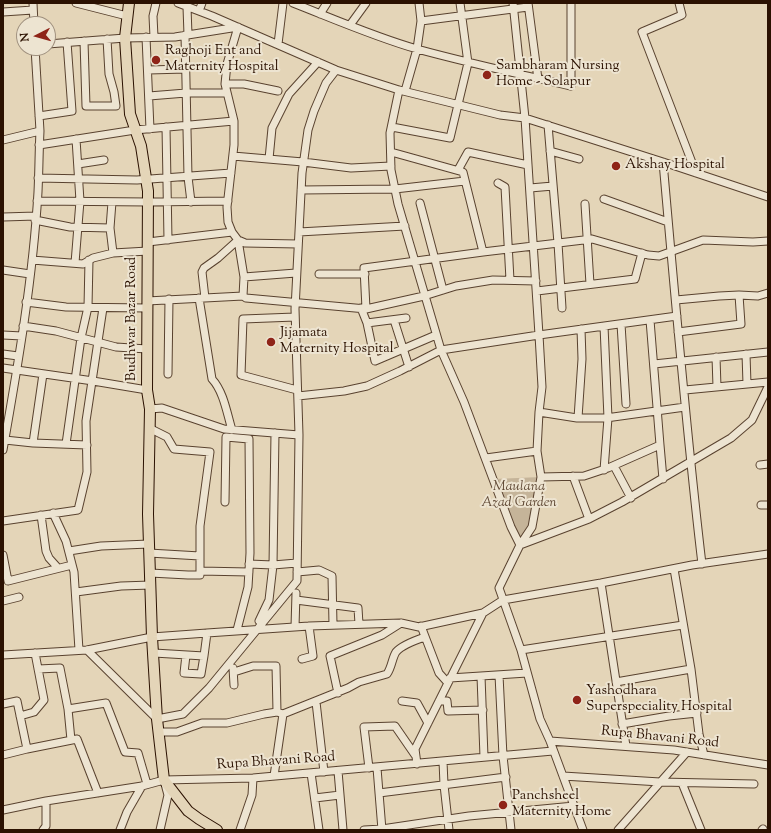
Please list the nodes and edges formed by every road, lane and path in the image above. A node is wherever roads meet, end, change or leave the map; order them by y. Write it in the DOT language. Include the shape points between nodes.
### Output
graph roads {
  1 [pos="76,3"];
  2 [pos="129,3"];
  3 [pos="156,3"];
  4 [pos="178,3"];
  5 [pos="202,3"];
  6 [pos="283,3"];
  7 [pos="294,3"];
  8 [pos="327,3"];
  9 [pos="366,3"];
  10 [pos="419,3"];
  11 [pos="460,3"];
  12 [pos="571,3"];
  13 [pos="679,3"];
  14 [pos="529,4"];
  15 [pos="33,6"];
  16 [pos="187,6"];
  17 [pos="514,6"];
  18 [pos="199,11"];
  19 [pos="3,12"];
  20 [pos="320,14"];
  21 [pos="34,16"];
  22 [pos="128,16"];
  23 [pos="462,16"];
  24 [pos="421,21"];
  25 [pos="350,25"];
  26 [pos="238,27"];
  27 [pos="187,35"];
  28 [pos="150,37"];
  29 [pos="125,38"];
  30 [pos="107,39"];
  31 [pos="84,40"];
  32 [pos="67,42"];
  33 [pos="56,43"];
  34 [pos="278,44"];
  35 [pos="417,49"];
  36 [pos="35,56"];
  37 [pos="318,62"];
  38 [pos="468,63"];
  39 [pos="186,69"];
  40 [pos="148,70"];
  41 [pos="336,70"];
  42 [pos="521,75"];
  43 [pos="538,78"];
  44 [pos="225,84"];
  45 [pos="278,91"];
  46 [pos="402,91"];
  47 [pos="186,93"];
  48 [pos="227,93"];
  49 [pos="149,96"];
  50 [pos="458,104"];
  51 [pos="39,116"];
  52 [pos="525,118"];
  53 [pos="234,121"];
  54 [pos="548,125"];
  55 [pos="187,126"];
  56 [pos="166,127"];
  57 [pos="392,128"];
  58 [pos="150,129"];
  59 [pos="135,130"];
  60 [pos="40,131"];
  61 [pos="76,139"];
  62 [pos="3,140"];
  63 [pos="39,145"];
  64 [pos="550,151"];
  65 [pos="391,152"];
  66 [pos="233,156"];
  67 [pos="269,159"];
  68 [pos="579,159"];
  69 [pos="104,160"];
  70 [pos="303,162"];
  71 [pos="663,162"];
  72 [pos="78,164"];
  73 [pos="391,166"];
  74 [pos="528,166"];
  75 [pos="458,170"];
  76 [pos="231,173"];
  77 [pos="696,173"];
  78 [pos="188,177"];
  79 [pos="38,178"];
  80 [pos="167,178"];
  81 [pos="78,179"];
  82 [pos="146,180"];
  83 [pos="466,181"];
  84 [pos="498,183"];
  85 [pos="553,186"];
  86 [pos="530,188"];
  87 [pos="395,189"];
  88 [pos="301,190"];
  89 [pos="768,197"];
  90 [pos="604,199"];
  91 [pos="37,201"];
  92 [pos="80,201"];
  93 [pos="228,201"];
  94 [pos="112,202"];
  95 [pos="148,202"];
  96 [pos="167,202"];
  97 [pos="191,202"];
  98 [pos="420,204"];
  99 [pos="585,204"];
  100 [pos="3,217"];
  101 [pos="36,218"];
  102 [pos="668,222"];
  103 [pos="405,226"];
  104 [pos="78,227"];
  105 [pos="110,228"];
  106 [pos="232,232"];
  107 [pos="299,232"];
  108 [pos="168,240"];
  109 [pos="238,240"];
  110 [pos="587,240"];
  111 [pos="768,241"];
  112 [pos="558,243"];
  113 [pos="298,244"];
  114 [pos="148,246"];
  115 [pos="534,246"];
  116 [pos="509,249"];
  117 [pos="671,251"];
  118 [pos="483,252"];
  119 [pos="112,253"];
  120 [pos="642,253"];
  121 [pos="435,258"];
  122 [pos="32,260"];
  123 [pos="89,260"];
  124 [pos="415,261"];
  125 [pos="75,263"];
  126 [pos="3,270"];
  127 [pos="296,273"];
  128 [pos="30,274"];
  129 [pos="319,274"];
  130 [pos="365,274"];
  131 [pos="244,277"];
  132 [pos="510,280"];
  133 [pos="536,281"];
  134 [pos="590,284"];
  135 [pos="561,288"];
  136 [pos="443,290"];
  137 [pos="537,291"];
  138 [pos="739,295"];
  139 [pos="768,295"];
  140 [pos="243,296"];
  141 [pos="424,296"];
  142 [pos="202,298"];
  143 [pos="169,300"];
  144 [pos="676,300"];
  145 [pos="26,302"];
  146 [pos="295,303"];
  147 [pos="147,304"];
  148 [pos="88,307"];
  149 [pos="103,308"];
  150 [pos="363,308"];
  151 [pos="562,308"];
  152 [pos="677,316"];
  153 [pos="295,317"];
  154 [pos="406,318"];
  155 [pos="394,320"];
  156 [pos="650,320"];
  157 [pos="367,323"];
  158 [pos="621,324"];
  159 [pos="23,326"];
  160 [pos="604,326"];
  161 [pos="581,329"];
  162 [pos="678,332"];
  163 [pos="540,334"];
  164 [pos="3,335"];
  165 [pos="436,335"];
  166 [pos="22,336"];
  167 [pos="81,338"];
  168 [pos="98,342"];
  169 [pos="147,349"];
  170 [pos="403,349"];
  171 [pos="441,350"];
  172 [pos="768,352"];
  173 [pos="3,354"];
  174 [pos="746,354"];
  175 [pos="18,356"];
  176 [pos="716,357"];
  177 [pos="681,361"];
  178 [pos="654,364"];
  179 [pos="409,367"];
  180 [pos="3,368"];
  181 [pos="16,370"];
  182 [pos="43,374"];
  183 [pos="168,374"];
  184 [pos="75,379"];
  185 [pos="93,381"];
  186 [pos="768,382"];
  187 [pos="747,384"];
  188 [pos="717,387"];
  189 [pos="768,387"];
  190 [pos="147,390"];
  191 [pos="685,390"];
  192 [pos="298,393"];
  193 [pos="626,404"];
  194 [pos="685,407"];
  195 [pos="150,409"];
  196 [pos="657,411"];
  197 [pos="539,412"];
  198 [pos="578,418"];
  199 [pos="608,418"];
  200 [pos="5,428"];
  201 [pos="149,428"];
  202 [pos="232,430"];
  203 [pos="276,433"];
  204 [pos="299,435"];
  205 [pos="5,440"];
  206 [pos="32,443"];
  207 [pos="66,444"];
  208 [pos="87,445"];
  209 [pos="660,445"];
  210 [pos="3,450"];
  211 [pos="537,451"];
  212 [pos="486,458"];
  213 [pos="690,462"];
  214 [pos="768,464"];
  215 [pos="760,465"];
  216 [pos="614,466"];
  217 [pos="604,470"];
  218 [pos="573,476"];
  219 [pos="541,477"];
  220 [pos="663,478"];
  221 [pos="631,498"];
  222 [pos="225,502"];
  223 [pos="53,513"];
  224 [pos="41,515"];
  225 [pos="589,519"];
  226 [pos="3,521"];
  227 [pos="520,545"];
  228 [pos="149,549"];
  229 [pos="69,551"];
  230 [pos="768,554"];
  231 [pos="3,555"];
  232 [pos="200,556"];
  233 [pos="297,563"];
  234 [pos="250,564"];
  235 [pos="702,564"];
  236 [pos="72,565"];
  237 [pos="273,565"];
  238 [pos="58,568"];
  239 [pos="674,569"];
  240 [pos="200,571"];
  241 [pos="249,572"];
  242 [pos="297,572"];
  243 [pos="150,573"];
  244 [pos="601,583"];
  245 [pos="151,585"];
  246 [pos="76,592"];
  247 [pos="19,598"];
  248 [pos="504,600"];
  249 [pos="3,601"];
  250 [pos="332,604"];
  251 [pos="484,613"];
  252 [pos="401,623"];
  253 [pos="360,624"];
  254 [pos="333,625"];
  255 [pos="683,625"];
  256 [pos="309,626"];
  257 [pos="422,626"];
  258 [pos="295,627"];
  259 [pos="256,629"];
  260 [pos="237,630"];
  261 [pos="207,633"];
  262 [pos="609,636"];
  263 [pos="152,637"];
  264 [pos="425,637"];
  265 [pos="79,650"];
  266 [pos="87,650"];
  267 [pos="521,650"];
  268 [pos="35,653"];
  269 [pos="154,653"];
  270 [pos="3,655"];
  271 [pos="186,655"];
  272 [pos="204,656"];
  273 [pos="302,659"];
  274 [pos="233,660"];
  275 [pos="38,669"];
  276 [pos="691,669"];
  277 [pos="234,672"];
  278 [pos="528,673"];
  279 [pos="499,675"];
  280 [pos="481,676"];
  281 [pos="449,681"];
  282 [pos="616,682"];
  283 [pos="234,685"];
  284 [pos="338,693"];
  285 [pos="402,701"];
  286 [pos="439,701"];
  287 [pos="316,702"];
  288 [pos="3,704"];
  289 [pos="68,709"];
  290 [pos="482,710"];
  291 [pos="697,712"];
  292 [pos="280,713"];
  293 [pos="20,716"];
  294 [pos="157,719"];
  295 [pos="428,723"];
  296 [pos="622,724"];
  297 [pos="159,732"];
  298 [pos="72,740"];
  299 [pos="550,741"];
  300 [pos="626,746"];
  301 [pos="27,749"];
  302 [pos="554,751"];
  303 [pos="687,752"];
  304 [pos="3,755"];
  305 [pos="704,755"];
  306 [pos="503,756"];
  307 [pos="484,757"];
  308 [pos="417,761"];
  309 [pos="443,761"];
  310 [pos="768,765"];
  311 [pos="369,768"];
  312 [pos="377,768"];
  313 [pos="338,771"];
  314 [pos="324,772"];
  315 [pos="311,773"];
  316 [pos="274,776"];
  317 [pos="563,776"];
  318 [pos="253,778"];
  319 [pos="506,778"];
  320 [pos="164,780"];
  321 [pos="660,782"];
  322 [pos="682,783"];
  323 [pos="754,784"];
  324 [pos="145,785"];
  325 [pos="444,785"];
  326 [pos="98,793"];
  327 [pos="379,793"];
  328 [pos="340,795"];
  329 [pos="314,798"];
  330 [pos="46,801"];
  331 [pos="574,806"];
  332 [pos="3,810"];
  333 [pos="510,813"];
  334 [pos="447,819"];
  335 [pos="382,829"];
  336 [pos="43,830"];
  337 [pos="120,830"];
  338 [pos="160,830"];
  339 [pos="217,830"];
  340 [pos="240,830"];
  341 [pos="319,830"];
  342 [pos="343,830"];
  343 [pos="364,830"];
  344 [pos="449,830"];
  345 [pos="511,830"];
  346 [pos="583,830"];
  347 [pos="618,830"];
  348 [pos="701,830"];
  1 -- 22 [label="street"];
  2 -- 22 [label="highway, Budhwar Bazar Road"];
  3 -- 28 [label="street"];
  4 -- 16 [label="street"];
  5 -- 18 [label="street"];
  6 -- 34 [label="street"];
  7 -- 20 [label="street"];
  8 -- 20 [label="street"];
  9 -- 25 [label="street"];
  10 -- 24 [label="street"];
  11 -- 23 [label="street"];
  12 -- 43 [label="street" via="571,86"];
  13 -- 77 [label="street" via="682,15 642,32"];
  14 -- 17 [label="street"];
  14 -- 43 [label="street"];
  15 -- 19 [label="street"];
  15 -- 21 [label="street"];
  16 -- 18 [label="street"];
  16 -- 27 [label="street"];
  17 -- 23 [label="street"];
  17 -- 42 [label="street"];
  18 -- 26 [label="street"];
  20 -- 25 [label="street"];
  22 -- 29 [label="highway, Budhwar Bazar Road"];
  23 -- 24 [label="street"];
  23 -- 38 [label="street"];
  24 -- 35 [label="street"];
  25 -- 35 [label="street"];
  26 -- 27 [label="street"];
  26 -- 34 [label="street"];
  26 -- 44 [label="street" via="227,64"];
  27 -- 28 [label="street"];
  27 -- 39 [label="street"];
  28 -- 29 [label="street"];
  28 -- 40 [label="street"];
  29 -- 30 [label="street"];
  29 -- 59 [label="highway, Budhwar Bazar Road" via="130,114"];
  30 -- 31 [label="street"];
  30 -- 31 [label="street" via="108,74 116,106 86,106"];
  31 -- 32 [label="street"];
  32 -- 33 [label="street"];
  32 -- 51 [label="street" via="72,111"];
  34 -- 37 [label="street"];
  35 -- 38 [label="street"];
  35 -- 46 [label="street"];
  36 -- 51 [label="street"];
  37 -- 41 [label="street"];
  37 -- 67 [label="street" via="288,94 272,128"];
  38 -- 42 [label="street"];
  38 -- 50 [label="street"];
  39 -- 40 [label="street"];
  39 -- 47 [label="street"];
  40 -- 49 [label="street"];
  41 -- 46 [label="street"];
  41 -- 70 [label="street" via="326,83 314,110"];
  42 -- 43 [label="street"];
  42 -- 52 [label="street"];
  44 -- 45 [label="street" via="244,84"];
  44 -- 48 [label="street"];
  46 -- 50 [label="street"];
  46 -- 57 [label="street"];
  47 -- 48 [label="street"];
  47 -- 49 [label="street"];
  47 -- 55 [label="street"];
  48 -- 53 [label="street"];
  49 -- 58 [label="street"];
  50 -- 52 [label="street" via="500,115"];
  50 -- 57 [label="street" via="450,138"];
  51 -- 60 [label="street"];
  52 -- 54 [label="street"];
  52 -- 74 [label="street"];
  53 -- 55 [label="street"];
  53 -- 66 [label="street"];
  54 -- 64 [label="street"];
  54 -- 71 [label="street"];
  55 -- 56 [label="street"];
  55 -- 78 [label="street"];
  56 -- 58 [label="street"];
  56 -- 80 [label="street"];
  57 -- 65 [label="street"];
  58 -- 59 [label="street"];
  59 -- 61 [label="street"];
  59 -- 82 [label="highway, Budhwar Bazar Road"];
  60 -- 62 [label="street"];
  60 -- 63 [label="street"];
  61 -- 63 [label="street"];
  61 -- 72 [label="street"];
  63 -- 79 [label="street"];
  64 -- 68 [label="street"];
  64 -- 85 [label="street"];
  65 -- 73 [label="street"];
  65 -- 75 [label="street"];
  66 -- 67 [label="street"];
  66 -- 76 [label="street"];
  67 -- 70 [label="street"];
  69 -- 72 [label="street"];
  70 -- 73 [label="street" via="351,168"];
  70 -- 88 [label="street"];
  71 -- 77 [label="street"];
  71 -- 102 [label="street"];
  72 -- 81 [label="street"];
  73 -- 87 [label="street"];
  74 -- 75 [label="street" via="468,152"];
  74 -- 86 [label="street"];
  75 -- 83 [label="street" via="463,172"];
  76 -- 78 [label="street"];
  76 -- 93 [label="street"];
  77 -- 89 [label="street"];
  78 -- 80 [label="street"];
  78 -- 97 [label="street"];
  79 -- 81 [label="street"];
  79 -- 91 [label="street"];
  80 -- 82 [label="street"];
  80 -- 96 [label="street"];
  81 -- 82 [label="street"];
  81 -- 92 [label="street"];
  82 -- 95 [label="highway, Budhwar Bazar Road"];
  83 -- 87 [label="street"];
  83 -- 118 [label="street"];
  84 -- 116 [label="street" via="505,187"];
  85 -- 86 [label="street"];
  85 -- 112 [label="street"];
  86 -- 115 [label="street"];
  87 -- 88 [label="street"];
  87 -- 103 [label="street"];
  88 -- 107 [label="street"];
  90 -- 102 [label="street"];
  91 -- 92 [label="street"];
  91 -- 101 [label="street"];
  92 -- 94 [label="street"];
  92 -- 104 [label="street"];
  93 -- 97 [label="street"];
  93 -- 106 [label="street" via="228,222"];
  94 -- 95 [label="street"];
  94 -- 105 [label="street"];
  95 -- 96 [label="street"];
  95 -- 114 [label="highway, Budhwar Bazar Road"];
  96 -- 97 [label="street"];
  96 -- 108 [label="street"];
  98 -- 121 [label="street"];
  99 -- 110 [label="street"];
  100 -- 101 [label="street"];
  101 -- 104 [label="street"];
  101 -- 122 [label="street"];
  102 -- 117 [label="street"];
  103 -- 107 [label="street"];
  103 -- 124 [label="street"];
  104 -- 105 [label="street"];
  104 -- 125 [label="street"];
  105 -- 119 [label="street"];
  106 -- 108 [label="street"];
  106 -- 109 [label="street"];
  107 -- 113 [label="street"];
  108 -- 114 [label="street"];
  109 -- 113 [label="street" via="245,243"];
  109 -- 131 [label="street"];
  109 -- 142 [label="street" via="204,268"];
  110 -- 112 [label="street"];
  110 -- 120 [label="street" via="592,239"];
  110 -- 134 [label="street"];
  111 -- 117 [label="street" via="703,240"];
  112 -- 115 [label="street"];
  112 -- 135 [label="street"];
  113 -- 127 [label="street"];
  114 -- 119 [label="street"];
  114 -- 147 [label="highway, Budhwar Bazar Road"];
  115 -- 116 [label="street"];
  115 -- 133 [label="street"];
  116 -- 118 [label="street"];
  116 -- 132 [label="street"];
  117 -- 120 [label="street" via="659,256"];
  117 -- 144 [label="street"];
  118 -- 121 [label="street"];
  119 -- 123 [label="street"];
  120 -- 134 [label="street" via="635,279"];
  121 -- 124 [label="street"];
  121 -- 136 [label="street"];
  122 -- 125 [label="street"];
  122 -- 128 [label="street"];
  123 -- 125 [label="street" via="82,264"];
  123 -- 148 [label="street"];
  124 -- 130 [label="street" via="364,268"];
  124 -- 141 [label="street"];
  126 -- 128 [label="street"];
  127 -- 131 [label="street"];
  127 -- 146 [label="street"];
  128 -- 145 [label="street"];
  129 -- 130 [label="street"];
  130 -- 150 [label="street"];
  131 -- 140 [label="street"];
  132 -- 133 [label="street"];
  132 -- 136 [label="street" via="493,280"];
  133 -- 137 [label="street"];
  134 -- 135 [label="street"];
  135 -- 137 [label="street"];
  135 -- 151 [label="street"];
  136 -- 141 [label="street"];
  137 -- 163 [label="street"];
  138 -- 139 [label="street"];
  138 -- 144 [label="street"];
  138 -- 162 [label="street" via="741,324"];
  140 -- 142 [label="street"];
  140 -- 146 [label="street"];
  141 -- 150 [label="street"];
  141 -- 165 [label="street"];
  142 -- 143 [label="street"];
  142 -- 202 [label="street" via="212,379 222,398"];
  143 -- 147 [label="street"];
  143 -- 183 [label="street"];
  144 -- 152 [label="street"];
  145 -- 148 [label="street"];
  145 -- 159 [label="street"];
  146 -- 150 [label="street"];
  146 -- 153 [label="street"];
  147 -- 149 [label="street"];
  147 -- 169 [label="highway, Budhwar Bazar Road"];
  148 -- 149 [label="street"];
  148 -- 167 [label="street"];
  149 -- 168 [label="street"];
  150 -- 157 [label="street"];
  152 -- 156 [label="street"];
  152 -- 162 [label="street"];
  153 -- 192 [label="street"];
  153 -- 192 [label="street" via="243,319 241,375"];
  154 -- 155 [label="street"];
  155 -- 157 [label="street"];
  155 -- 170 [label="street"];
  156 -- 158 [label="street"];
  156 -- 178 [label="street"];
  157 -- 170 [label="street" via="375,361"];
  158 -- 160 [label="street"];
  158 -- 193 [label="street"];
  159 -- 166 [label="street"];
  159 -- 167 [label="street"];
  160 -- 161 [label="street"];
  160 -- 199 [label="street"];
  161 -- 163 [label="street"];
  161 -- 198 [label="street" via="582,359"];
  162 -- 177 [label="street"];
  163 -- 171 [label="street"];
  163 -- 197 [label="street" via="542,387"];
  164 -- 166 [label="street"];
  165 -- 170 [label="street"];
  165 -- 171 [label="street"];
  166 -- 175 [label="street"];
  167 -- 168 [label="street"];
  167 -- 184 [label="street"];
  168 -- 169 [label="street" via="116,347"];
  168 -- 185 [label="street"];
  169 -- 190 [label="highway, Budhwar Bazar Road"];
  170 -- 179 [label="street"];
  171 -- 179 [label="street"];
  171 -- 212 [label="street"];
  172 -- 174 [label="street"];
  173 -- 175 [label="street"];
  174 -- 176 [label="street"];
  174 -- 187 [label="street"];
  175 -- 181 [label="street"];
  176 -- 177 [label="street"];
  176 -- 188 [label="street"];
  177 -- 178 [label="street"];
  177 -- 191 [label="street"];
  178 -- 196 [label="street"];
  179 -- 192 [label="street" via="367,386 344,391"];
  180 -- 181 [label="street"];
  181 -- 182 [label="street"];
  181 -- 200 [label="street"];
  182 -- 184 [label="street"];
  182 -- 206 [label="street"];
  184 -- 185 [label="street"];
  184 -- 207 [label="street"];
  185 -- 190 [label="street"];
  185 -- 208 [label="street" via="86,421"];
  186 -- 187 [label="street"];
  187 -- 188 [label="street"];
  188 -- 191 [label="street"];
  189 -- 213 [label="street" via="752,420 731,438"];
  190 -- 195 [label="highway, Budhwar Bazar Road"];
  191 -- 194 [label="street"];
  192 -- 204 [label="street"];
  194 -- 196 [label="street"];
  194 -- 213 [label="street"];
  195 -- 201 [label="highway, Budhwar Bazar Road"];
  195 -- 202 [label="street" via="162,408"];
  196 -- 199 [label="street"];
  196 -- 209 [label="street"];
  197 -- 198 [label="street"];
  197 -- 211 [label="street"];
  198 -- 199 [label="street"];
  199 -- 217 [label="street"];
  200 -- 205 [label="street"];
  201 -- 228 [label="highway, Budhwar Bazar Road"];
  201 -- 232 [label="street" via="167,437 174,449 210,452 200,526"];
  202 -- 203 [label="street"];
  203 -- 204 [label="street"];
  203 -- 237 [label="street"];
  204 -- 233 [label="street"];
  205 -- 206 [label="street"];
  205 -- 210 [label="street"];
  206 -- 207 [label="street"];
  207 -- 208 [label="street"];
  208 -- 223 [label="street" via="87,472 78,510"];
  209 -- 216 [label="street"];
  209 -- 220 [label="street"];
  211 -- 212 [label="street"];
  211 -- 219 [label="street"];
  212 -- 227 [label="street"];
  213 -- 220 [label="street"];
  213 -- 235 [label="street"];
  214 -- 215 [label="street"];
  216 -- 217 [label="street"];
  216 -- 221 [label="street"];
  217 -- 218 [label="street" via="584,476"];
  218 -- 219 [label="street"];
  218 -- 225 [label="street"];
  219 -- 227 [label="street" via="532,527"];
  220 -- 221 [label="street"];
  221 -- 225 [label="street"];
  222 -- 234 [label="street" via="226,438 248,439"];
  223 -- 224 [label="street"];
  223 -- 229 [label="street"];
  224 -- 226 [label="street"];
  224 -- 238 [label="street" via="46,551"];
  225 -- 227 [label="street"];
  227 -- 248 [label="street" via="498,588"];
  228 -- 229 [label="street" via="101,546"];
  228 -- 232 [label="street"];
  228 -- 243 [label="highway, Budhwar Bazar Road"];
  229 -- 236 [label="street"];
  230 -- 235 [label="street"];
  231 -- 238 [label="street" via="8,580"];
  232 -- 240 [label="street"];
  233 -- 237 [label="street"];
  233 -- 242 [label="street"];
  234 -- 237 [label="street"];
  234 -- 241 [label="street"];
  235 -- 239 [label="street"];
  236 -- 238 [label="street"];
  236 -- 246 [label="street"];
  237 -- 259 [label="street" via="268,600"];
  239 -- 244 [label="street"];
  239 -- 255 [label="street"];
  240 -- 241 [label="street"];
  240 -- 243 [label="street" via="200,575"];
  241 -- 260 [label="street" via="248,587"];
  242 -- 250 [label="street" via="319,570 332,576"];
  242 -- 259 [label="street" via="297,581"];
  243 -- 245 [label="highway, Budhwar Bazar Road"];
  244 -- 248 [label="street"];
  244 -- 262 [label="street"];
  245 -- 246 [label="street" via="114,586"];
  245 -- 263 [label="highway, Budhwar Bazar Road"];
  246 -- 265 [label="street"];
  247 -- 249 [label="street"];
  248 -- 251 [label="street"];
  248 -- 267 [label="street"];
  250 -- 253 [label="street" via="358,608"];
  250 -- 254 [label="street"];
  250 -- 258 [label="street" via="296,597"];
  251 -- 257 [label="street"];
  251 -- 281 [label="street"];
  252 -- 253 [label="street"];
  252 -- 257 [label="street"];
  252 -- 284 [label="street" via="330,656"];
  253 -- 254 [label="street"];
  254 -- 256 [label="street"];
  255 -- 262 [label="street"];
  255 -- 276 [label="street"];
  256 -- 258 [label="street"];
  256 -- 273 [label="street" via="313,656"];
  257 -- 264 [label="street"];
  258 -- 259 [label="street"];
  259 -- 260 [label="street"];
  259 -- 274 [label="street"];
  260 -- 261 [label="street"];
  261 -- 263 [label="street"];
  261 -- 272 [label="street"];
  262 -- 267 [label="street"];
  262 -- 282 [label="street"];
  263 -- 266 [label="street"];
  263 -- 269 [label="highway, Budhwar Bazar Road"];
  264 -- 281 [label="street" via="439,673"];
  264 -- 284 [label="street" via="397,652 387,674 359,682"];
  265 -- 266 [label="street"];
  265 -- 268 [label="street"];
  266 -- 294 [label="street"];
  267 -- 278 [label="street"];
  268 -- 270 [label="street"];
  268 -- 275 [label="street"];
  269 -- 271 [label="street"];
  269 -- 294 [label="highway, Budhwar Bazar Road"];
  271 -- 272 [label="street"];
  271 -- 272 [label="street" via="184,673 190,674 201,674"];
  274 -- 277 [label="street"];
  274 -- 294 [label="street" via="183,714"];
  275 -- 289 [label="street" via="60,668"];
  275 -- 293 [label="street" via="44,700 34,712"];
  276 -- 282 [label="street"];
  276 -- 291 [label="street"];
  277 -- 283 [label="street"];
  277 -- 292 [label="street" via="253,666 276,666"];
  278 -- 279 [label="street"];
  278 -- 299 [label="street" via="540,719"];
  279 -- 280 [label="street"];
  279 -- 306 [label="street"];
  280 -- 281 [label="street"];
  280 -- 290 [label="street"];
  281 -- 286 [label="street"];
  282 -- 296 [label="street"];
  284 -- 287 [label="street"];
  285 -- 295 [label="street" via="417,702"];
  286 -- 290 [label="street" via="447,701 448,711"];
  286 -- 295 [label="street"];
  287 -- 292 [label="street"];
  287 -- 314 [label="street"];
  288 -- 293 [label="street" via="17,701"];
  289 -- 298 [label="street"];
  289 -- 324 [label="street" via="106,703 125,752 138,753"];
  290 -- 307 [label="street"];
  291 -- 296 [label="street"];
  291 -- 305 [label="street"];
  292 -- 297 [label="street" via="227,722 202,723 177,732"];
  292 -- 316 [label="street"];
  293 -- 301 [label="street"];
  294 -- 297 [label="highway, Budhwar Bazar Road"];
  295 -- 308 [label="street" via="415,749"];
  296 -- 300 [label="street"];
  297 -- 320 [label="highway, Budhwar Bazar Road"];
  298 -- 301 [label="street"];
  298 -- 326 [label="street" via="77,739"];
  299 -- 300 [label="street, Rupa Bhavani Road"];
  299 -- 302 [label="street"];
  300 -- 303 [label="street, Rupa Bhavani Road"];
  301 -- 304 [label="street"];
  302 -- 306 [label="street, Rupa Bhavani Road"];
  302 -- 317 [label="street"];
  303 -- 305 [label="street, Rupa Bhavani Road"];
  303 -- 321 [label="street"];
  305 -- 310 [label="street, Rupa Bhavani Road"];
  306 -- 307 [label="street, Rupa Bhavani Road"];
  306 -- 319 [label="street"];
  307 -- 309 [label="street, Rupa Bhavani Road"];
  308 -- 309 [label="street, Rupa Bhavani Road"];
  308 -- 311 [label="street" via="395,726 364,727"];
  308 -- 312 [label="street, Rupa Bhavani Road"];
  309 -- 325 [label="street"];
  311 -- 312 [label="street, Rupa Bhavani Road"];
  311 -- 313 [label="street, Rupa Bhavani Road"];
  312 -- 327 [label="street"];
  313 -- 314 [label="street, Rupa Bhavani Road"];
  313 -- 328 [label="street"];
  314 -- 315 [label="street, Rupa Bhavani Road"];
  315 -- 316 [label="street, Rupa Bhavani Road"];
  315 -- 329 [label="street"];
  316 -- 318 [label="street, Rupa Bhavani Road"];
  317 -- 321 [label="street"];
  317 -- 331 [label="street"];
  318 -- 320 [label="street, Rupa Bhavani Road"];
  318 -- 340 [label="street" via="252,795"];
  319 -- 325 [label="street"];
  319 -- 333 [label="street"];
  320 -- 324 [label="street, Rupa Bhavani Road"];
  320 -- 338 [label="street" via="168,795"];
  320 -- 339 [label="highway" via="188,811"];
  321 -- 322 [label="street"];
  321 -- 347 [label="street"];
  322 -- 323 [label="street"];
  322 -- 348 [label="street"];
  324 -- 326 [label="street, Rupa Bhavani Road"];
  324 -- 337 [label="street" via="126,812"];
  325 -- 327 [label="street"];
  325 -- 334 [label="street"];
  326 -- 330 [label="street, Rupa Bhavani Road"];
  327 -- 335 [label="street"];
  328 -- 329 [label="street"];
  328 -- 342 [label="street"];
  329 -- 341 [label="street"];
  330 -- 332 [label="street, Rupa Bhavani Road"];
  330 -- 336 [label="street" via="46,826"];
  331 -- 333 [label="street"];
  331 -- 346 [label="street"];
  333 -- 334 [label="street"];
  333 -- 345 [label="street"];
  334 -- 335 [label="street"];
  334 -- 344 [label="street"];
  335 -- 343 [label="street"];
}
